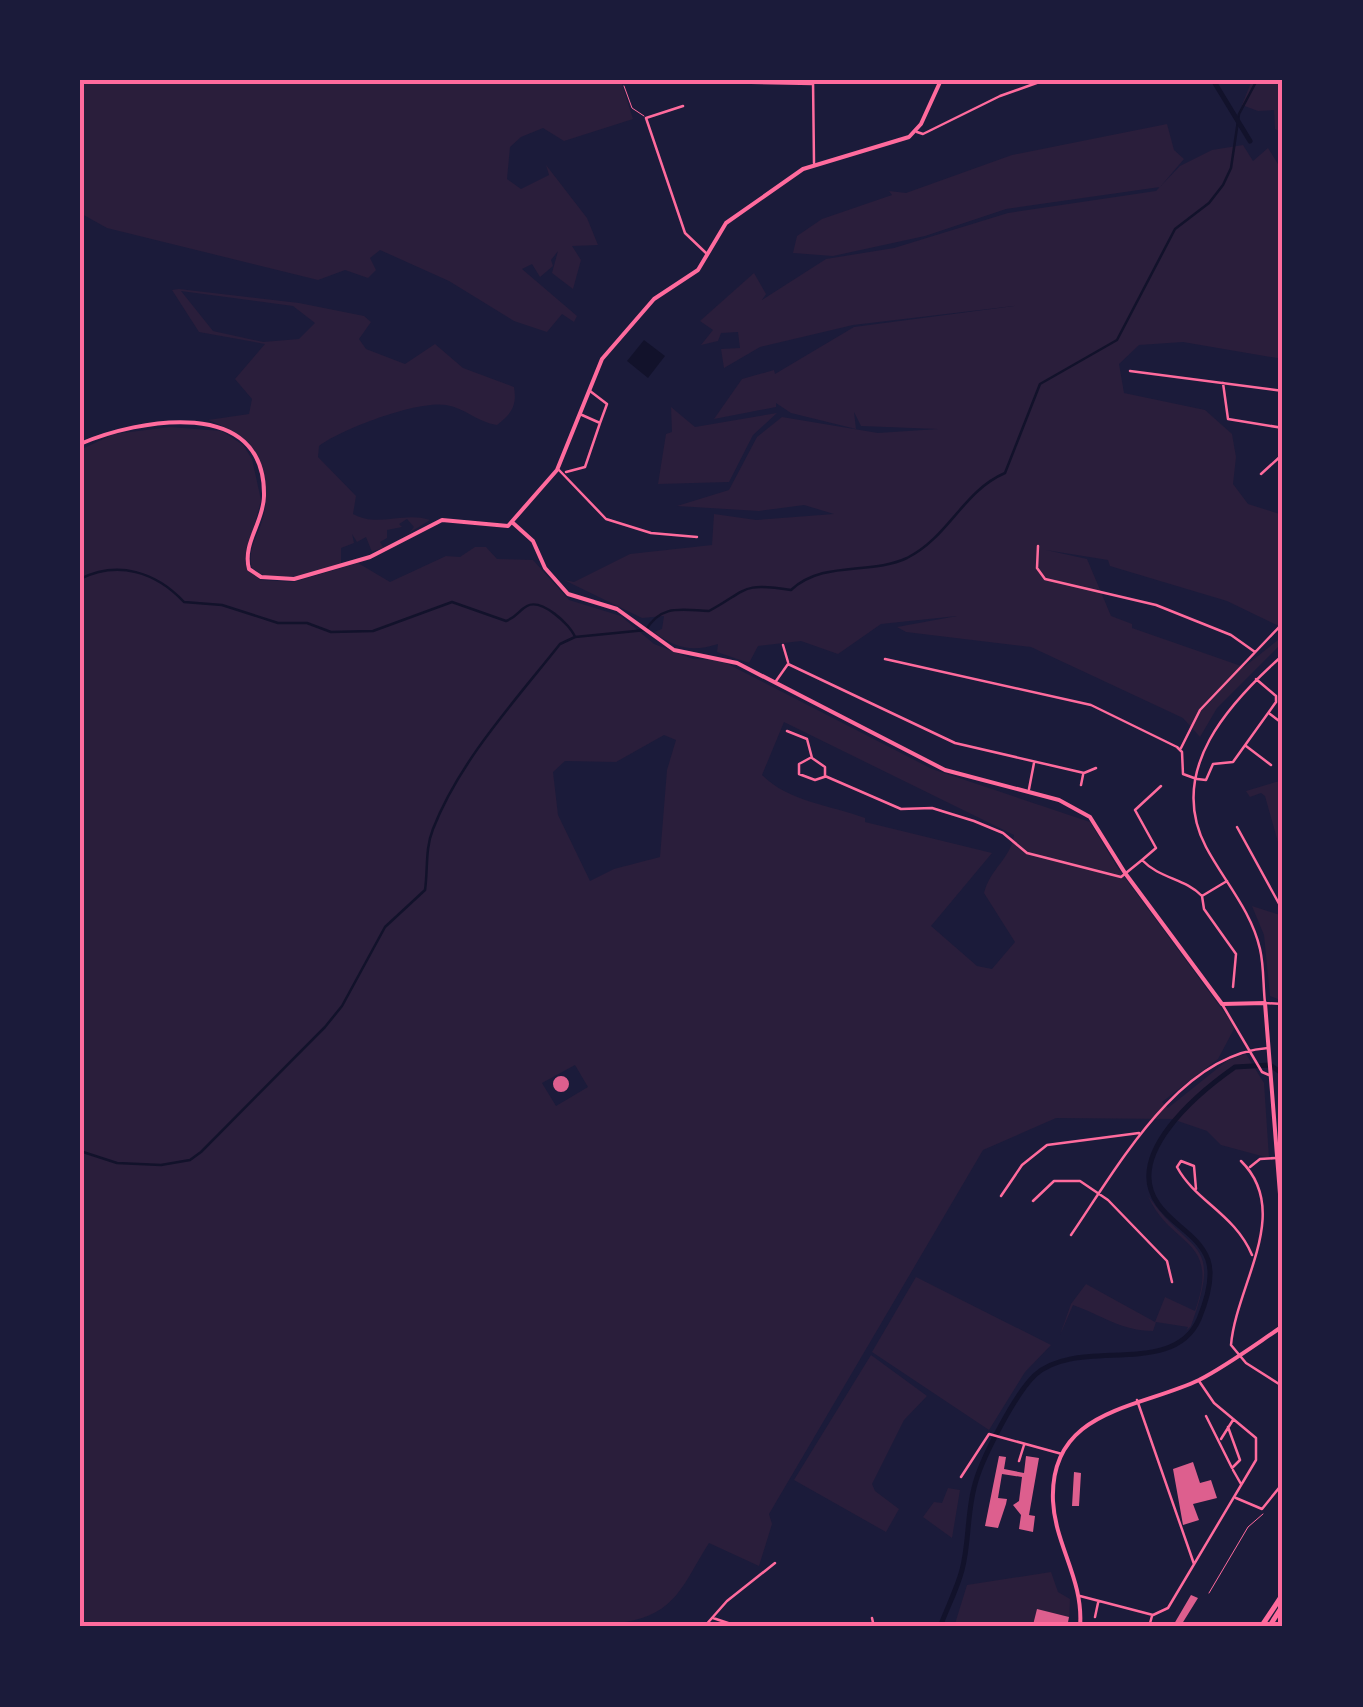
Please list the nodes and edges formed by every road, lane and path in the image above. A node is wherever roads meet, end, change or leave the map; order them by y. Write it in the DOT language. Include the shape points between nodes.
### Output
graph roads {
  1 [pos="941,80"];
  2 [pos="1044,80"];
  3 [pos="712,82"];
  4 [pos="813,82"];
  5 [pos="624,86"];
  6 [pos="683,106"];
  7 [pos="646,118"];
  8 [pos="916,131"];
  9 [pos="814,164"];
  10 [pos="708,254"];
  11 [pos="1130,371"];
  12 [pos="1223,382"];
  13 [pos="589,390"];
  14 [pos="1283,391"];
  15 [pos="579,413"];
  16 [pos="600,423"];
  17 [pos="1283,428"];
  18 [pos="80,444"];
  19 [pos="1283,454"];
  20 [pos="557,470"];
  21 [pos="564,472"];
  22 [pos="1262,474"];
  23 [pos="513,524"];
  24 [pos="697,538"];
  25 [pos="1038,546"];
  26 [pos="1283,623"];
  27 [pos="783,645"];
  28 [pos="1254,652"];
  29 [pos="1283,655"];
  30 [pos="885,660"];
  31 [pos="788,664"];
  32 [pos="1256,679"];
  33 [pos="776,682"];
  34 [pos="1269,713"];
  35 [pos="1283,724"];
  36 [pos="787,730"];
  37 [pos="1245,745"];
  38 [pos="1180,750"];
  39 [pos="812,758"];
  40 [pos="1035,762"];
  41 [pos="1270,764"];
  42 [pos="1096,768"];
  43 [pos="1084,773"];
  44 [pos="825,776"];
  45 [pos="1196,778"];
  46 [pos="1150,784"];
  47 [pos="1081,785"];
  48 [pos="1162,786"];
  49 [pos="1028,792"];
  50 [pos="1155,792"];
  51 [pos="1237,827"];
  52 [pos="1142,860"];
  53 [pos="1124,873"];
  54 [pos="1228,881"];
  55 [pos="1202,896"];
  56 [pos="1283,911"];
  57 [pos="1226,977"];
  58 [pos="1234,978"];
  59 [pos="1232,987"];
  60 [pos="1265,1003"];
  61 [pos="1222,1004"];
  62 [pos="1283,1004"];
  63 [pos="1268,1048"];
  64 [pos="1250,1049"];
  65 [pos="1270,1075"];
  66 [pos="1140,1134"];
  67 [pos="1276,1158"];
  68 [pos="1241,1161"];
  69 [pos="1249,1168"];
  70 [pos="1196,1188"];
  71 [pos="1100,1194"];
  72 [pos="1001,1196"];
  73 [pos="1033,1201"];
  74 [pos="1283,1232"];
  75 [pos="1072,1235"];
  76 [pos="1253,1260"];
  77 [pos="1172,1282"];
  78 [pos="1283,1326"];
  79 [pos="1239,1355"];
  80 [pos="1198,1380"];
  81 [pos="1279,1384"];
  82 [pos="1137,1400"];
  83 [pos="1206,1416"];
  84 [pos="1234,1418"];
  85 [pos="1228,1427"];
  86 [pos="1221,1440"];
  87 [pos="1024,1444"];
  88 [pos="1063,1454"];
  89 [pos="1018,1461"];
  90 [pos="1232,1468"];
  91 [pos="961,1477"];
  92 [pos="1243,1482"];
  93 [pos="1283,1484"];
  94 [pos="1235,1497"];
  95 [pos="1267,1506"];
  96 [pos="775,1563"];
  97 [pos="1195,1565"];
  98 [pos="1209,1593"];
  99 [pos="1283,1594"];
  100 [pos="1080,1596"];
  101 [pos="1098,1601"];
  102 [pos="1283,1605"];
  103 [pos="1153,1615"];
  104 [pos="712,1617"];
  105 [pos="1095,1617"];
  106 [pos="872,1618"];
  107 [pos="704,1627"];
  108 [pos="740,1627"];
  109 [pos="874,1627"];
  110 [pos="1080,1627"];
  111 [pos="1149,1627"];
  112 [pos="1261,1627"];
  113 [pos="1269,1627"];
  1 -- 8 [label="street"];
  2 -- 8 [label="street" via="925,134"];
  3 -- 4 [label="street"];
  4 -- 9 [label="street"];
  5 -- 7 [label="lane" via="632,108"];
  6 -- 7 [label="street"];
  7 -- 10 [label="street" via="685,233"];
  8 -- 9 [label="street"];
  9 -- 10 [label="street" via="744,207"];
  10 -- 13 [label="street" via="694,275 654,298 613,343"];
  11 -- 12 [label="street"];
  12 -- 14 [label="street"];
  12 -- 17 [label="street" via="1228,420"];
  13 -- 15 [label="street"];
  13 -- 16 [label="street" via="607,404"];
  15 -- 16 [label="street"];
  15 -- 20 [label="street"];
  16 -- 21 [label="street" via="587,465"];
  18 -- 23 [label="street" via="148,422 229,430 245,444 262,480 264,500 247,555 261,577 294,579 370,557 442,520"];
  19 -- 22 [label="street"];
  20 -- 21 [label="street"];
  20 -- 23 [label="street"];
  21 -- 24 [label="street" via="606,520"];
  23 -- 33 [label="street" via="533,541 544,568 568,594 616,609 674,650 737,662"];
  25 -- 28 [label="street" via="1036,568 1045,579 1156,606"];
  26 -- 28 [label="street"];
  27 -- 31 [label="street"];
  28 -- 38 [label="street" via="1200,710"];
  29 -- 32 [label="street"];
  30 -- 38 [label="street" via="1091,705"];
  31 -- 33 [label="street"];
  31 -- 40 [label="street" via="955,743"];
  32 -- 34 [label="street" via="1277,698"];
  32 -- 45 [label="street" via="1210,735"];
  33 -- 49 [label="street" via="945,770"];
  34 -- 35 [label="street"];
  34 -- 37 [label="street"];
  36 -- 39 [label="street" via="807,739"];
  37 -- 41 [label="street"];
  37 -- 45 [label="street" via="1229,765 1212,765 1206,780"];
  38 -- 45 [label="street" via="1184,774"];
  39 -- 44 [label="street"];
  39 -- 44 [label="street" via="799,764 799,773 815,780"];
  40 -- 43 [label="street"];
  40 -- 49 [label="street"];
  42 -- 43 [label="street"];
  43 -- 47 [label="street"];
  44 -- 53 [label="street" via="900,809 932,808 974,821 1027,853"];
  45 -- 54 [label="street" via="1200,834"];
  46 -- 50 [label="street"];
  48 -- 50 [label="street"];
  49 -- 53 [label="street" via="1090,818"];
  50 -- 52 [label="street" via="1136,810 1156,848"];
  51 -- 56 [label="street"];
  52 -- 53 [label="street"];
  52 -- 55 [label="street" via="1155,874"];
  53 -- 61 [label="street"];
  54 -- 55 [label="street"];
  54 -- 60 [label="street" via="1260,950"];
  55 -- 58 [label="street" via="1236,954"];
  57 -- 58 [label="street"];
  58 -- 59 [label="street"];
  60 -- 61 [label="street"];
  60 -- 62 [label="street"];
  60 -- 63 [label="street"];
  61 -- 64 [label="street"];
  63 -- 64 [label="street"];
  63 -- 65 [label="street"];
  64 -- 65 [label="street"];
  64 -- 66 [label="street" via="1230,1055"];
  65 -- 67 [label="street"];
  66 -- 71 [label="street"];
  66 -- 72 [label="street" via="1048,1146 1027,1160"];
  67 -- 69 [label="street"];
  67 -- 74 [label="street"];
  68 -- 69 [label="street"];
  69 -- 76 [label="street" via="1264,1197"];
  70 -- 70 [label="street" via="1194,1166 1181,1160 1178,1170"];
  70 -- 76 [label="street" via="1231,1220"];
  71 -- 73 [label="street" via="1063,1178"];
  71 -- 75 [label="street"];
  71 -- 77 [label="street" via="1167,1261"];
  76 -- 79 [label="street" via="1232,1334"];
  78 -- 79 [label="street"];
  79 -- 80 [label="street"];
  79 -- 81 [label="street"];
  80 -- 82 [label="street"];
  80 -- 84 [label="street"];
  82 -- 88 [label="street" via="1090,1421"];
  82 -- 97 [label="street"];
  83 -- 86 [label="street"];
  84 -- 85 [label="street"];
  84 -- 92 [label="street" via="1249,1428 1259,1448"];
  85 -- 86 [label="street"];
  85 -- 90 [label="street" via="1240,1460"];
  86 -- 90 [label="street"];
  87 -- 88 [label="street"];
  87 -- 89 [label="street"];
  87 -- 91 [label="street" via="986,1436"];
  88 -- 100 [label="street" via="1053,1502"];
  90 -- 92 [label="street"];
  92 -- 94 [label="street"];
  93 -- 95 [label="street"];
  94 -- 95 [label="street" via="1257,1509"];
  94 -- 97 [label="street"];
  95 -- 98 [label="path"];
  96 -- 104 [label="street"];
  97 -- 103 [label="street" via="1172,1603"];
  99 -- 112 [label="highway"];
  100 -- 101 [label="street"];
  100 -- 110 [label="street"];
  101 -- 103 [label="street"];
  101 -- 105 [label="street"];
  102 -- 113 [label="highway"];
  103 -- 111 [label="street"];
  104 -- 107 [label="street"];
  104 -- 108 [label="street"];
  106 -- 109 [label="street"];
}
